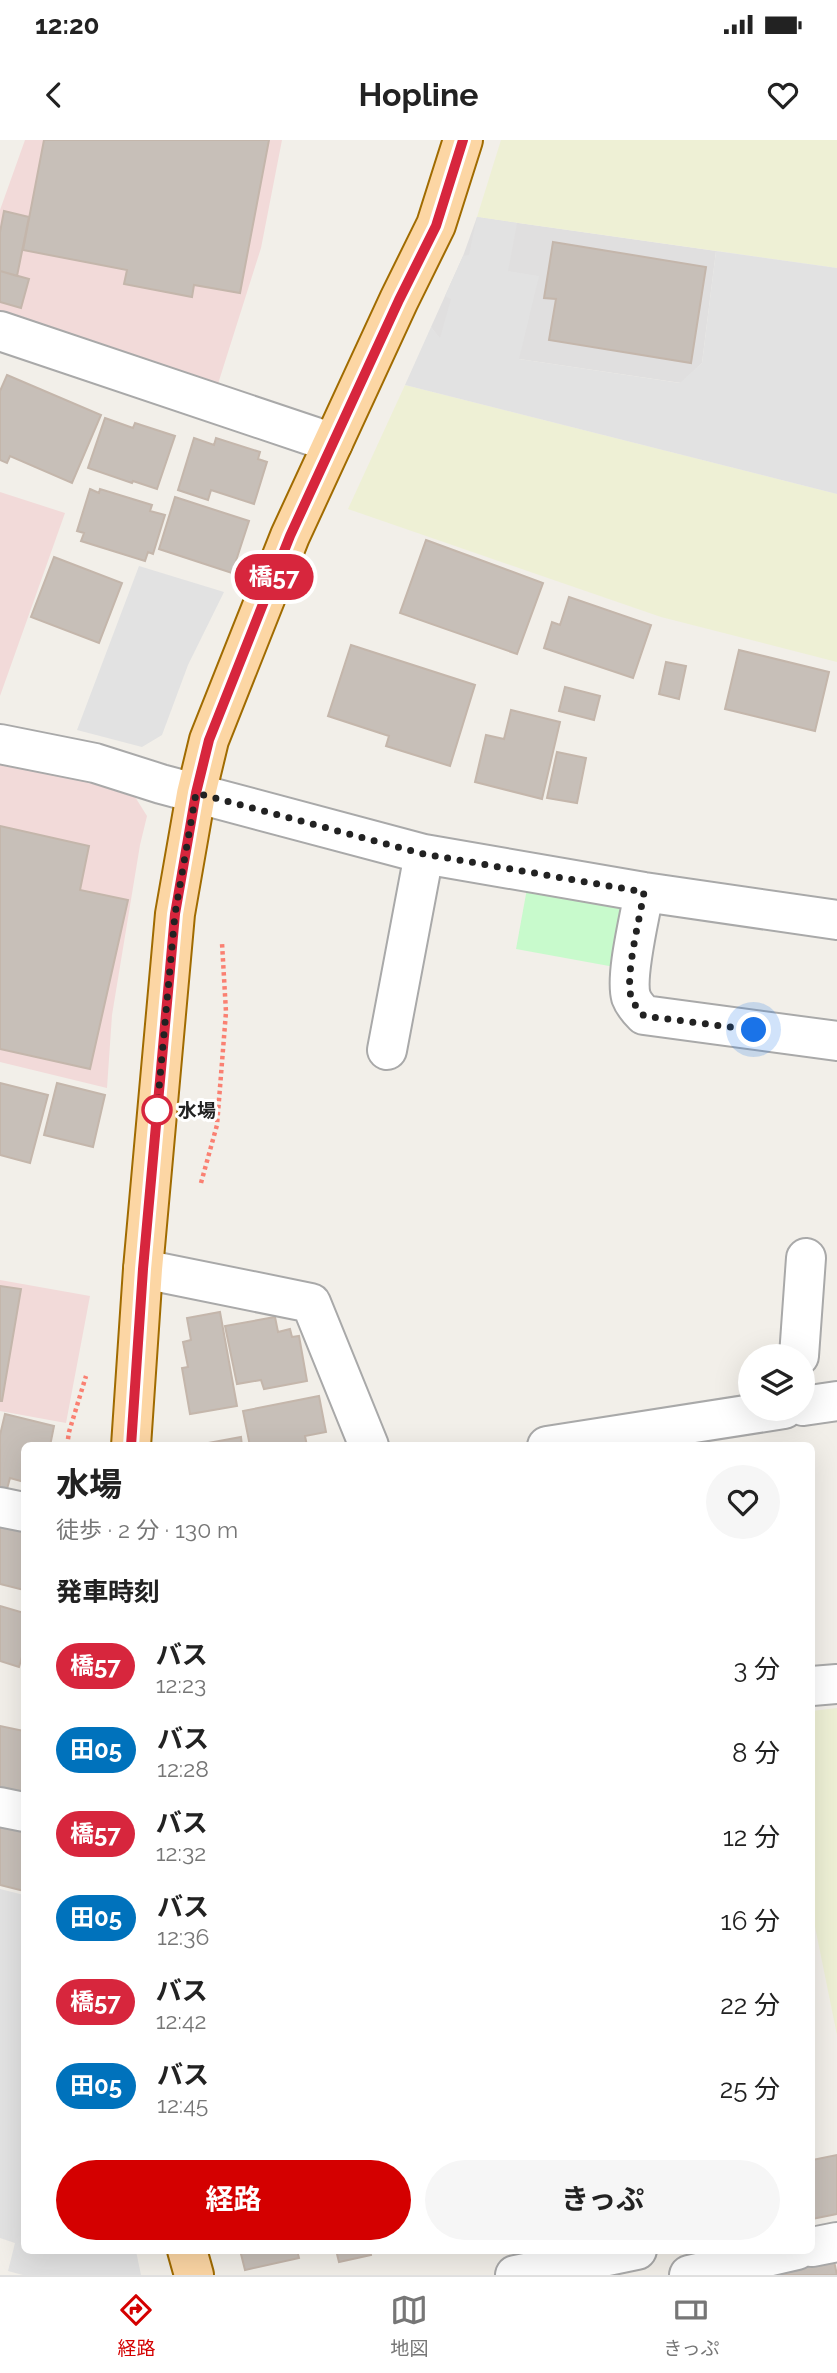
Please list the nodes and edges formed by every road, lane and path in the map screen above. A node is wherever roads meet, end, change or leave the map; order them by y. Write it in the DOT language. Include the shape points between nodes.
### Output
graph roads {
  1 [pos="463,140"];
  2 [pos="0,331"];
  3 [pos="333,443"];
  4 [pos="0,744"];
  5 [pos="196,793"];
  6 [pos="424,854"];
  7 [pos="644,892"];
  8 [pos="837,920"];
  9 [pos="222,933"];
  10 [pos="837,1041"];
  11 [pos="387,1050"];
  12 [pos="200,1188"];
  13 [pos="806,1258"];
  14 [pos="143,1269"];
  15 [pos="800,1344"];
  16 [pos="837,1401"];
  17 [pos="815,1404"];
  18 [pos="738,1416"];
  19 [pos="131,1442"];
  20 [pos="367,1442"];
  21 [pos="573,1442"];
  22 [pos="0,1507"];
  23 [pos="21,1511"];
  24 [pos="837,1684"];
  25 [pos="815,1686"];
  26 [pos="0,1807"];
  27 [pos="21,1811"];
  28 [pos="837,2242"];
  29 [pos="815,2246"];
  30 [pos="188,2254"];
  31 [pos="617,2254"];
  32 [pos="672,2254"];
  33 [pos="780,2254"];
  34 [pos="194,2275"];
  35 [pos="515,2275"];
  36 [pos="681,2275"];
  37 [pos="689,2275"];
  1 -- 3 [label="main road" via="436,226"];
  2 -- 3 [label="street"];
  3 -- 5 [label="main road" via="290,536 209,740"];
  4 -- 5 [label="street" via="95,763"];
  5 -- 6 [label="street"];
  5 -- 14 [label="main road" via="175,914"];
  6 -- 7 [label="street"];
  6 -- 11 [label="street"];
  7 -- 8 [label="street"];
  7 -- 10 [label="street" via="631,970 631,996 644,1016"];
  9 -- 12 [label="path" via="226,1012 217,1125"];
  13 -- 15 [label="street"];
  14 -- 19 [label="main road"];
  14 -- 20 [label="street" via="311,1303"];
  16 -- 17 [label="street"];
  18 -- 21 [label="street"];
  22 -- 23 [label="street"];
  24 -- 25 [label="street"];
  26 -- 27 [label="street"];
  28 -- 29 [label="street"];
  30 -- 34 [label="main road"];
  31 -- 35 [label="street"];
  32 -- 36 [label="street"];
  33 -- 37 [label="street"];
}
